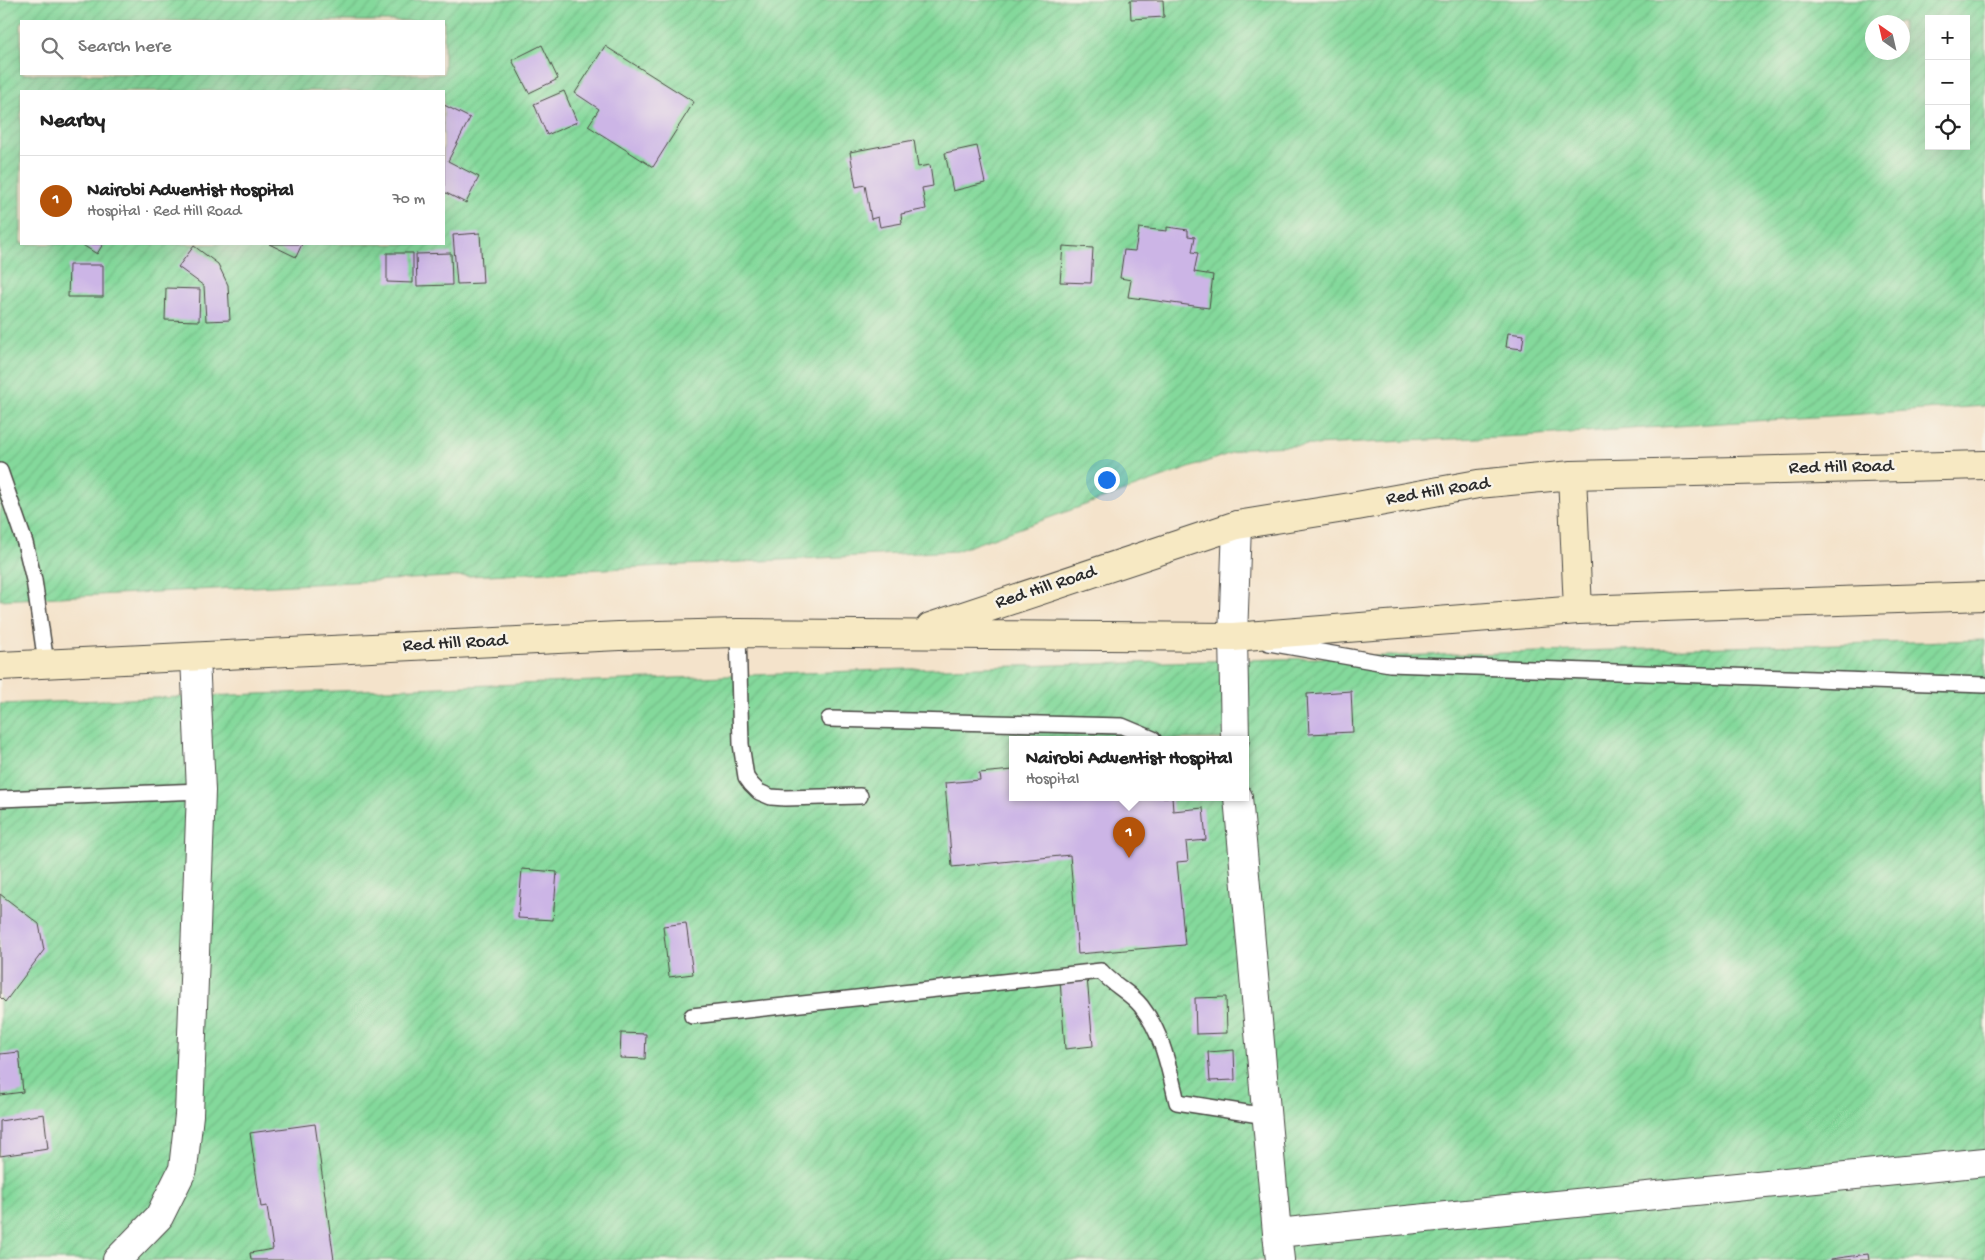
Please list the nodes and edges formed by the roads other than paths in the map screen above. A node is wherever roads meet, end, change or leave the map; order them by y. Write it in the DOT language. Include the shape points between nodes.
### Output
graph roads {
  1 [pos="1985,465"];
  2 [pos="0,471"];
  3 [pos="1572,475"];
  4 [pos="1237,524"];
  5 [pos="1985,596"];
  6 [pos="1578,610"];
  7 [pos="738,633"];
  8 [pos="910,634"];
  9 [pos="1233,637"];
  10 [pos="195,657"];
  11 [pos="46,663"];
  12 [pos="0,666"];
  13 [pos="1985,685"];
  14 [pos="829,719"];
  15 [pos="1146,736"];
  16 [pos="1235,736"];
  17 [pos="201,791"];
  18 [pos="860,796"];
  19 [pos="0,799"];
  20 [pos="1238,801"];
  21 [pos="692,1016"];
  22 [pos="1266,1116"];
  23 [pos="1985,1162"];
  24 [pos="1277,1233"];
  25 [pos="117,1260"];
  26 [pos="1280,1260"];
  1 -- 3 [label="main road, Red Hill Road"];
  2 -- 11 [label="lane" via="34,580"];
  3 -- 4 [label="main road, Red Hill Road" via="1478,484"];
  3 -- 6 [label="main road"];
  4 -- 8 [label="main road, Red Hill Road"];
  4 -- 9 [label="street"];
  5 -- 6 [label="main road, Red Hill Road"];
  6 -- 9 [label="main road, Red Hill Road"];
  7 -- 8 [label="main road, Red Hill Road"];
  7 -- 10 [label="main road, Red Hill Road"];
  7 -- 18 [label="lane" via="741,744 750,784 759,792 785,798"];
  8 -- 9 [label="main road, Red Hill Road"];
  9 -- 13 [label="lane" via="1390,664"];
  9 -- 16 [label="street"];
  10 -- 11 [label="main road, Red Hill Road"];
  10 -- 17 [label="street"];
  11 -- 12 [label="main road, Red Hill Road"];
  14 -- 15 [label="lane" via="1122,726"];
  17 -- 19 [label="lane"];
  17 -- 25 [label="street" via="189,1115 183,1170 158,1217"];
  20 -- 22 [label="street"];
  21 -- 22 [label="lane" via="1101,971 1110,982 1141,1005 1161,1038 1177,1102"];
  22 -- 24 [label="street"];
  23 -- 24 [label="street"];
  24 -- 26 [label="street"];
}
